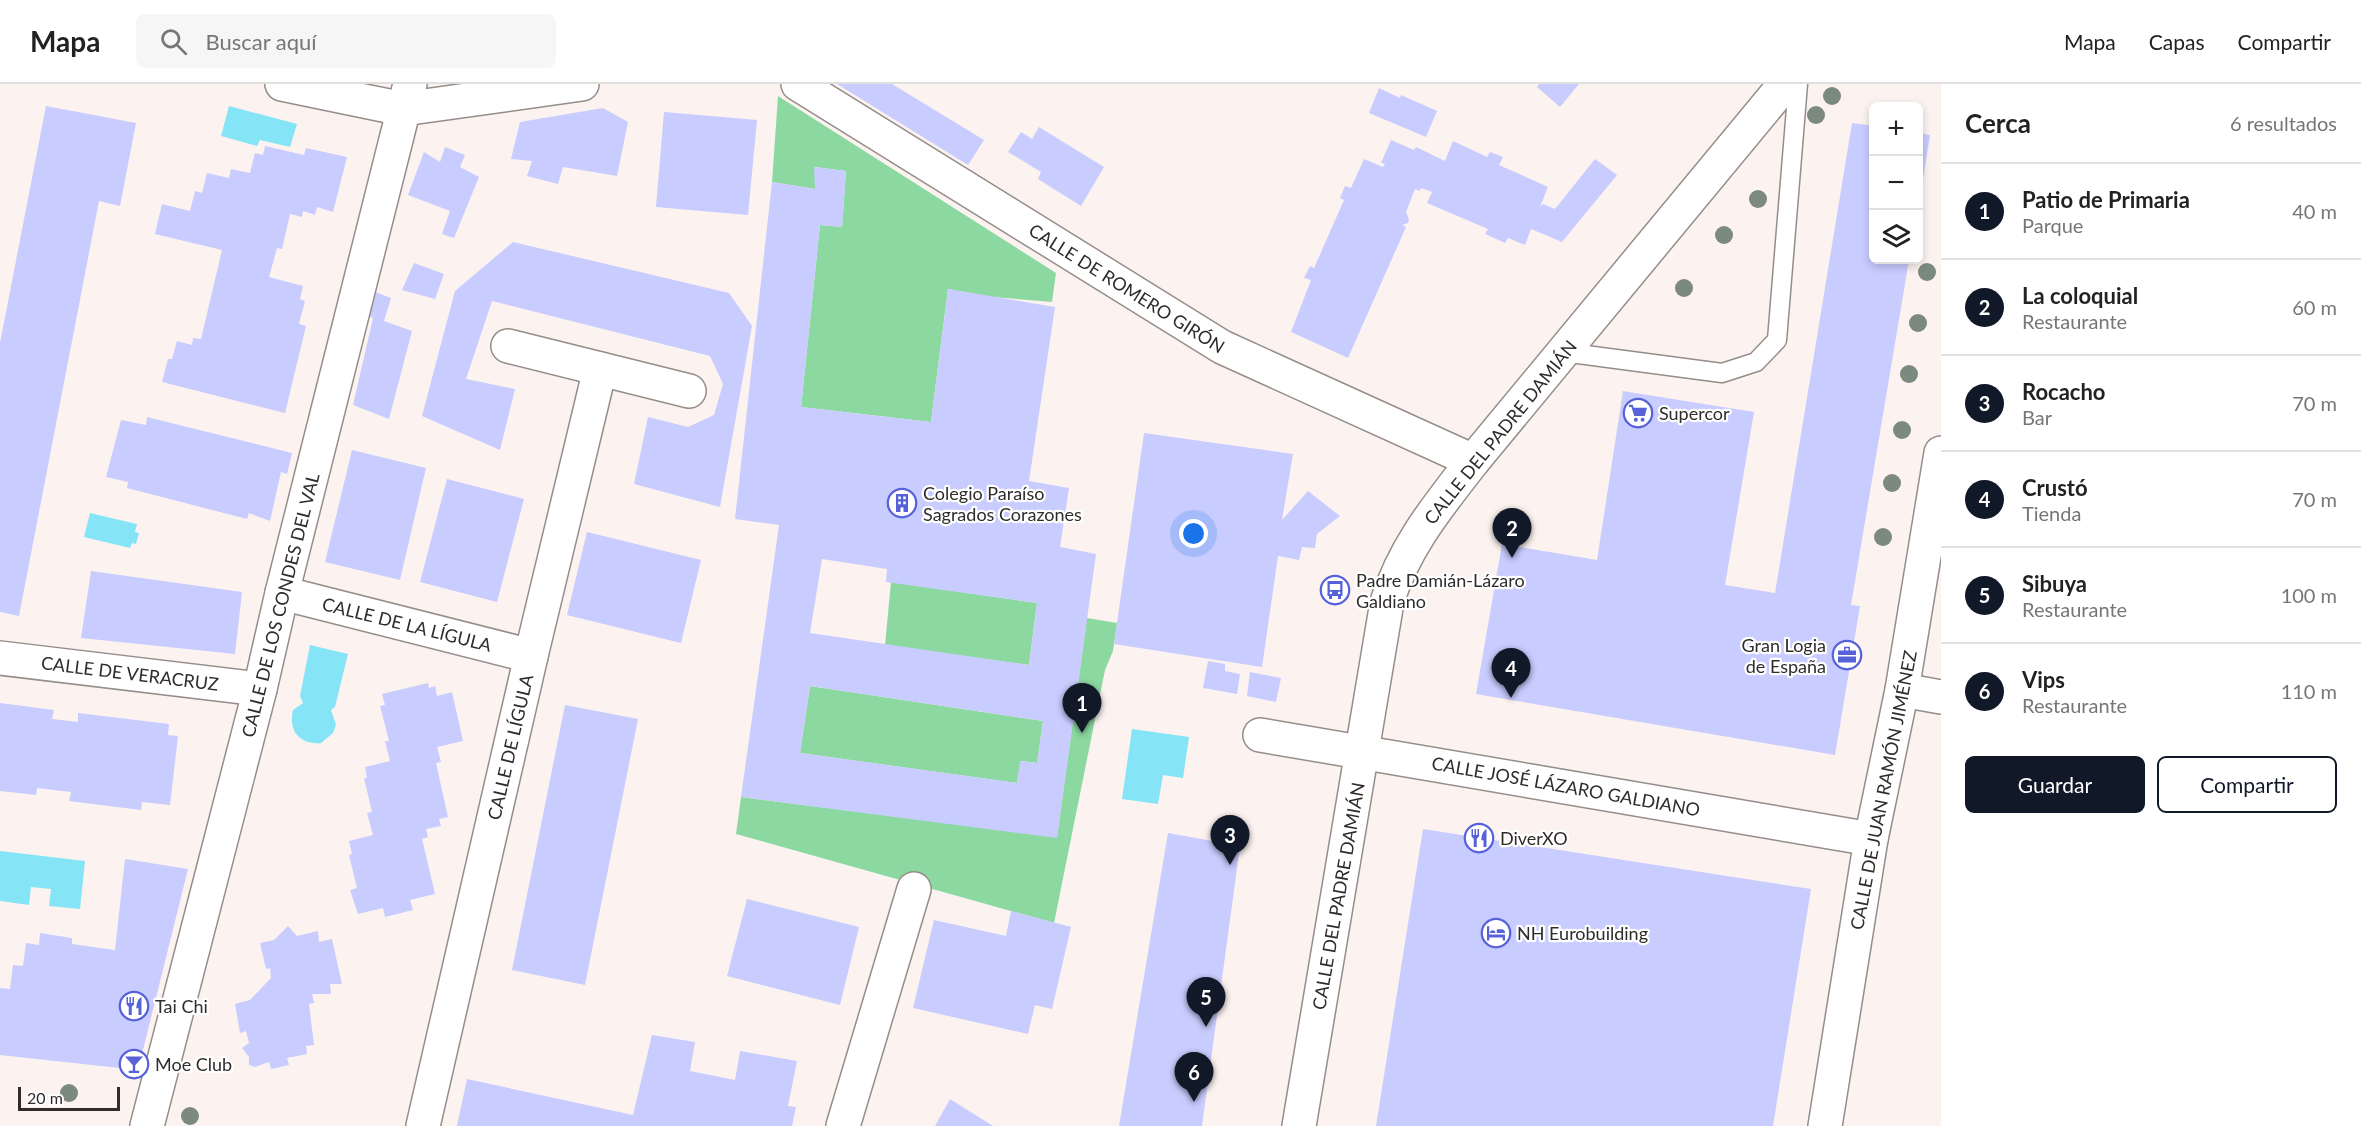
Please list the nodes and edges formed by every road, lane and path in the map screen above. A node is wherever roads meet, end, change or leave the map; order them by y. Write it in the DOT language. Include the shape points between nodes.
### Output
graph roads {
  1 [pos="282,84"];
  2 [pos="582,84"];
  3 [pos="798,84"];
  4 [pos="1785,84"];
  5 [pos="1798,84"];
  6 [pos="406,97"];
  7 [pos="508,346"];
  8 [pos="1563,352"];
  9 [pos="600,369"];
  10 [pos="689,391"];
  11 [pos="1941,453"];
  12 [pos="1473,461"];
  13 [pos="282,593"];
  14 [pos="531,656"];
  15 [pos="0,658"];
  16 [pos="260,689"];
  17 [pos="1902,690"];
  18 [pos="1941,697"];
  19 [pos="1260,735"];
  20 [pos="1362,751"];
  21 [pos="1871,839"];
  22 [pos="914,889"];
  23 [pos="147,1126"];
  24 [pos="423,1126"];
  25 [pos="843,1126"];
  26 [pos="1299,1126"];
  27 [pos="1824,1126"];
  1 -- 6 [label="street"];
  2 -- 6 [label="street"];
  3 -- 12 [label="street, CALLE DE ROMERO GIRÓN" via="1222,347"];
  4 -- 8 [label="street, CALLE DEL PADRE DAMIÁN"];
  5 -- 8 [label="lane" via="1777,340 1756,362 1722,373"];
  6 -- 13 [label="street, CALLE DE LOS CONDES DEL VAL"];
  7 -- 9 [label="street"];
  8 -- 12 [label="street, CALLE DEL PADRE DAMIÁN"];
  9 -- 10 [label="street"];
  9 -- 14 [label="street, CALLE DE LÍGULA"];
  11 -- 17 [label="street, CALLE DE JUAN RAMÓN JIMÉNEZ"];
  12 -- 20 [label="street, CALLE DEL PADRE DAMIÁN" via="1425,523 1396,573 1387,602"];
  13 -- 14 [label="street, CALLE DE LA LÍGULA"];
  13 -- 16 [label="street, CALLE DE LOS CONDES DEL VAL"];
  14 -- 24 [label="street, CALLE DE LÍGULA"];
  15 -- 16 [label="street, CALLE DE VERACRUZ"];
  16 -- 23 [label="street, CALLE DE LOS CONDES DEL VAL"];
  17 -- 18 [label="street"];
  17 -- 21 [label="street, CALLE DE JUAN RAMÓN JIMÉNEZ"];
  19 -- 20 [label="street, CALLE JOSÉ LÁZARO GALDIANO"];
  20 -- 21 [label="street, CALLE JOSÉ LÁZARO GALDIANO"];
  20 -- 26 [label="street, CALLE DEL PADRE DAMIÁN"];
  21 -- 27 [label="street, CALLE DE JUAN RAMÓN JIMÉNEZ"];
  22 -- 25 [label="street"];
}
